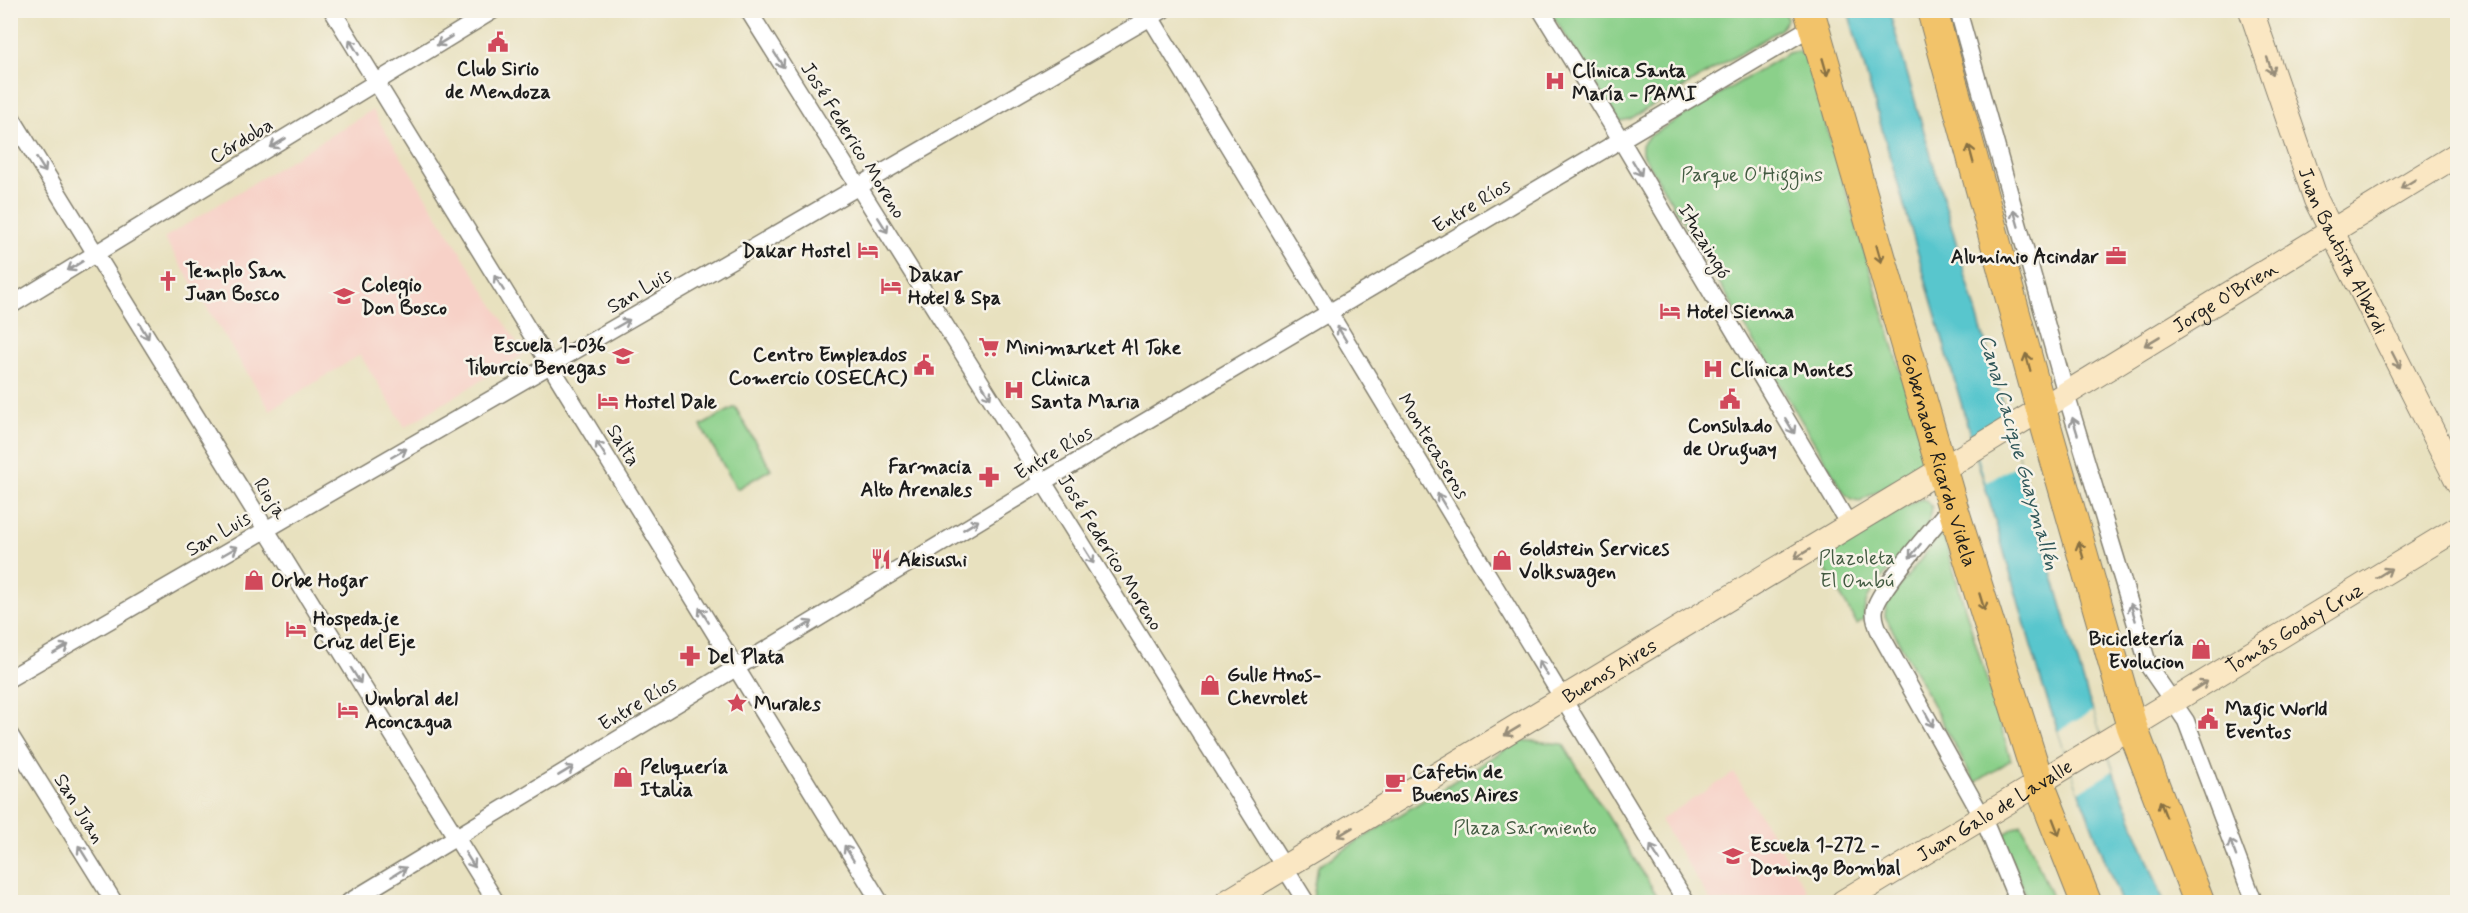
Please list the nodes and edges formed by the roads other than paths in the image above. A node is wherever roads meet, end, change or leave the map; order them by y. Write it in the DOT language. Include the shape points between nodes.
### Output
graph roads {
  1 [pos="332,10"];
  2 [pos="494,10"];
  3 [pos="748,10"];
  4 [pos="1541,10"];
  5 [pos="1932,10"];
  6 [pos="1958,10"];
  7 [pos="2251,10"];
  8 [pos="1154,13"];
  9 [pos="1811,18"];
  10 [pos="376,83"];
  11 [pos="10,115"];
  12 [pos="1621,140"];
  13 [pos="2457,154"];
  14 [pos="859,186"];
  15 [pos="2331,232"];
  16 [pos="96,253"];
  17 [pos="10,306"];
  18 [pos="1329,314"];
  19 [pos="550,366"];
  20 [pos="2066,394"];
  21 [pos="2041,409"];
  22 [pos="1992,439"];
  23 [pos="1942,469"];
  24 [pos="1043,482"];
  25 [pos="2457,482"];
  26 [pos="1952,506"];
  27 [pos="1849,525"];
  28 [pos="2457,528"];
  29 [pos="266,530"];
  30 [pos="736,668"];
  31 [pos="10,678"];
  32 [pos="1562,700"];
  33 [pos="2174,701"];
  34 [pos="2132,727"];
  35 [pos="10,735"];
  36 [pos="2039,783"];
  37 [pos="1983,818"];
  38 [pos="456,837"];
  39 [pos="1285,869"];
  40 [pos="114,903"];
  41 [pos="349,903"];
  42 [pos="496,903"];
  43 [pos="880,903"];
  44 [pos="1227,903"];
  45 [pos="1306,903"];
  46 [pos="1686,903"];
  47 [pos="1843,903"];
  48 [pos="2018,903"];
  49 [pos="2086,903"];
  50 [pos="2199,903"];
  51 [pos="2254,903"];
  10 -- 1 [label="street, Salta, one-way"];
  2 -- 10 [label="street, Córdoba, one-way"];
  3 -- 14 [label="street, José Federico Moreno, one-way"];
  4 -- 12 [label="street, Ituzaingó"];
  21 -- 5 [label="highway, one-way"];
  20 -- 6 [label="street, one-way"];
  7 -- 15 [label="street, Juan Bautista Alberdi, one-way" via="2316,200"];
  8 -- 14 [label="street, San Luis"];
  8 -- 18 [label="street, Montecaseros"];
  9 -- 12 [label="street, Entre Ríos"];
  9 -- 23 [label="highway, Gobernador Ricardo Videla, one-way"];
  10 -- 16 [label="street, Córdoba, one-way"];
  19 -- 10 [label="street, Salta, one-way"];
  11 -- 16 [label="street, Rioja, one-way"];
  12 -- 18 [label="street, Entre Ríos"];
  12 -- 27 [label="street, Ituzaingó, one-way"];
  13 -- 15 [label="street, Jorge O'Brien, one-way"];
  19 -- 14 [label="street, San Luis, one-way"];
  14 -- 24 [label="street, José Federico Moreno, one-way"];
  15 -- 20 [label="street, Jorge O'Brien, one-way"];
  15 -- 25 [label="street, Juan Bautista Alberdi, one-way"];
  16 -- 17 [label="street, Córdoba, one-way"];
  16 -- 29 [label="street, Rioja, one-way"];
  18 -- 24 [label="street, Entre Ríos"];
  32 -- 18 [label="street, Montecaseros, one-way"];
  29 -- 19 [label="street, San Luis, one-way"];
  30 -- 19 [label="street, Salta, one-way"];
  20 -- 21 [label="street, Jorge O'Brien"];
  33 -- 20 [label="street, one-way" via="2149,667"];
  21 -- 22 [label="street, Jorge O'Brien"];
  34 -- 21 [label="highway, one-way"];
  22 -- 23 [label="street, Buenos Aires"];
  23 -- 26 [label="highway, Gobernador Ricardo Videla"];
  23 -- 27 [label="street, Buenos Aires"];
  30 -- 24 [label="street, Entre Ríos, one-way"];
  24 -- 39 [label="street, José Federico Moreno, one-way"];
  26 -- 36 [label="highway, Gobernador Ricardo Videla, one-way"];
  26 -- 37 [label="street, one-way" via="1888,586 1876,605 1875,616 1881,635"];
  27 -- 32 [label="street, Buenos Aires, one-way"];
  33 -- 28 [label="street, Tomás Godoy Cruz, one-way"];
  31 -- 29 [label="street, San Luis, one-way"];
  29 -- 38 [label="street, Rioja, one-way"];
  38 -- 30 [label="street, Entre Ríos, one-way"];
  43 -- 30 [label="street, Salta, one-way"];
  32 -- 39 [label="street, Buenos Aires, one-way"];
  46 -- 32 [label="street, Montecaseros, one-way"];
  33 -- 34 [label="street, Tomás Godoy Cruz"];
  51 -- 33 [label="street, one-way" via="2186,721"];
  34 -- 36 [label="street, Juan Galo de Lavalle"];
  50 -- 34 [label="highway, one-way"];
  40 -- 35 [label="street, San Juan, one-way"];
  36 -- 37 [label="street, Juan Galo de Lavalle"];
  36 -- 49 [label="highway, Gobernador Ricardo Videla, one-way"];
  37 -- 47 [label="street, Juan Galo de Lavalle"];
  37 -- 48 [label="street"];
  41 -- 38 [label="street, Entre Ríos, one-way"];
  38 -- 42 [label="street, Rioja, one-way"];
  39 -- 44 [label="street, Buenos Aires"];
  39 -- 45 [label="street, José Federico Moreno"];
}
